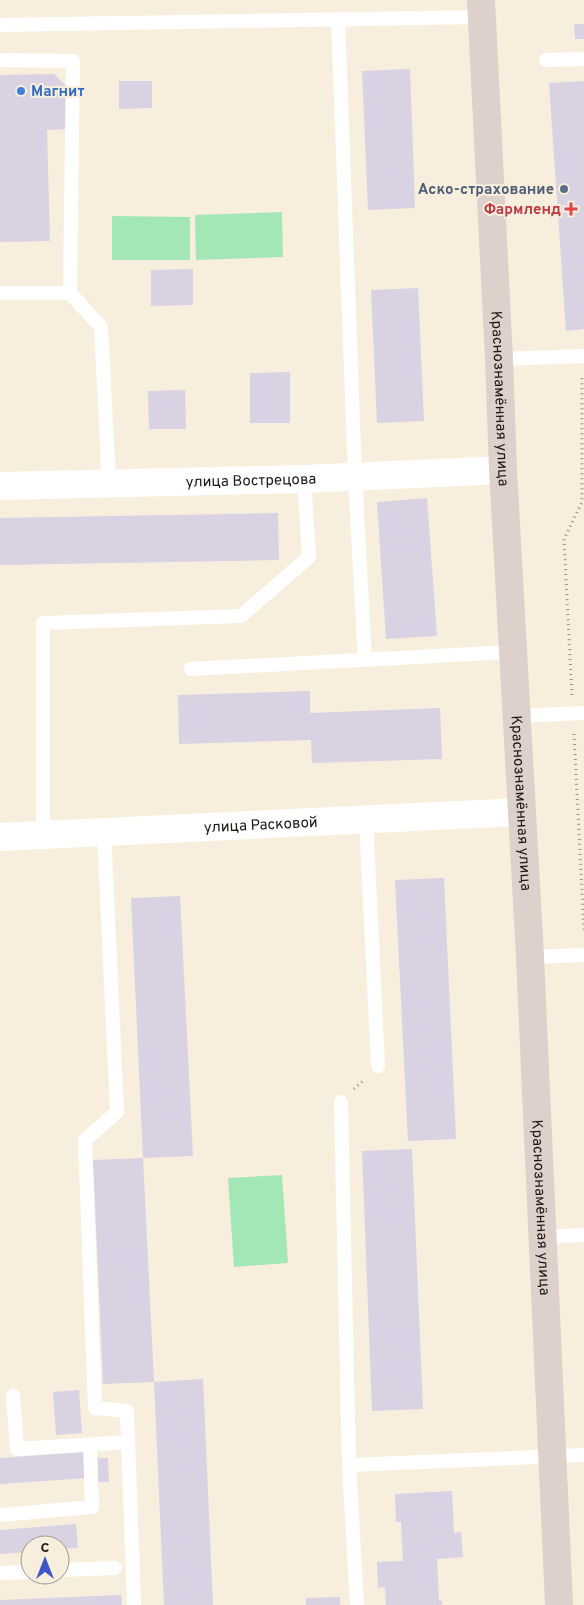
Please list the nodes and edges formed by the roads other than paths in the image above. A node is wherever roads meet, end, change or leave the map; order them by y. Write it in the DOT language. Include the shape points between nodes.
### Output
graph roads {
  1 [pos="482,9"];
  2 [pos="338,19"];
  3 [pos="0,25"];
  4 [pos="584,59"];
  5 [pos="0,60"];
  6 [pos="546,60"];
  7 [pos="0,293"];
  8 [pos="70,293"];
  9 [pos="583,356"];
  10 [pos="499,358"];
  11 [pos="502,470"];
  12 [pos="355,477"];
  13 [pos="304,479"];
  14 [pos="109,484"];
  15 [pos="0,486"];
  16 [pos="512,652"];
  17 [pos="365,660"];
  18 [pos="191,669"];
  19 [pos="578,713"];
  20 [pos="516,716"];
  21 [pos="521,812"];
  22 [pos="366,819"];
  23 [pos="104,832"];
  24 [pos="42,835"];
  25 [pos="0,837"];
  26 [pos="584,955"];
  27 [pos="530,957"];
  28 [pos="378,1066"];
  29 [pos="341,1102"];
  30 [pos="584,1235"];
  31 [pos="542,1237"];
  32 [pos="13,1396"];
  33 [pos="128,1442"];
  34 [pos="90,1444"];
  35 [pos="584,1455"];
  36 [pos="552,1456"];
  37 [pos="349,1465"];
  38 [pos="0,1515"];
  39 [pos="115,1568"];
  40 [pos="70,1570"];
  41 [pos="20,1572"];
  42 [pos="0,1573"];
  43 [pos="134,1605"];
  44 [pos="357,1605"];
  45 [pos="559,1605"];
  1 -- 2 [label="lane"];
  1 -- 10 [label="street, Краснознамённая улица"];
  2 -- 3 [label="lane"];
  2 -- 12 [label="lane"];
  4 -- 6 [label="lane"];
  5 -- 8 [label="lane" via="73,61"];
  7 -- 8 [label="lane"];
  8 -- 14 [label="lane" via="102,327"];
  9 -- 10 [label="lane"];
  10 -- 11 [label="street, Краснознамённая улица"];
  11 -- 12 [label="street, улица Вострецова"];
  11 -- 16 [label="street, Краснознамённая улица"];
  12 -- 13 [label="street, улица Вострецова"];
  12 -- 17 [label="lane"];
  13 -- 14 [label="street, улица Вострецова"];
  13 -- 24 [label="lane" via="309,557 241,616 42,623"];
  14 -- 15 [label="street, улица Вострецова"];
  16 -- 17 [label="lane"];
  16 -- 20 [label="street, Краснознамённая улица"];
  17 -- 18 [label="lane"];
  19 -- 20 [label="lane"];
  20 -- 21 [label="street, Краснознамённая улица"];
  21 -- 22 [label="street, улица Расковой"];
  21 -- 27 [label="street, Краснознамённая улица"];
  22 -- 23 [label="street, улица Расковой"];
  22 -- 28 [label="lane"];
  23 -- 24 [label="street, улица Расковой"];
  23 -- 33 [label="lane" via="117,1112 84,1140 95,1408 127,1411"];
  24 -- 25 [label="street, улица Расковой"];
  26 -- 27 [label="lane"];
  27 -- 31 [label="street, Краснознамённая улица"];
  29 -- 37 [label="lane"];
  30 -- 31 [label="lane"];
  31 -- 36 [label="street, Краснознамённая улица"];
  32 -- 34 [label="lane" via="16,1449"];
  33 -- 34 [label="lane"];
  33 -- 43 [label="lane"];
  34 -- 38 [label="lane" via="92,1507"];
  35 -- 36 [label="lane"];
  36 -- 37 [label="lane"];
  36 -- 45 [label="street, Краснознамённая улица"];
  37 -- 44 [label="lane"];
  39 -- 40 [label="lane"];
  41 -- 42 [label="lane"];
}
